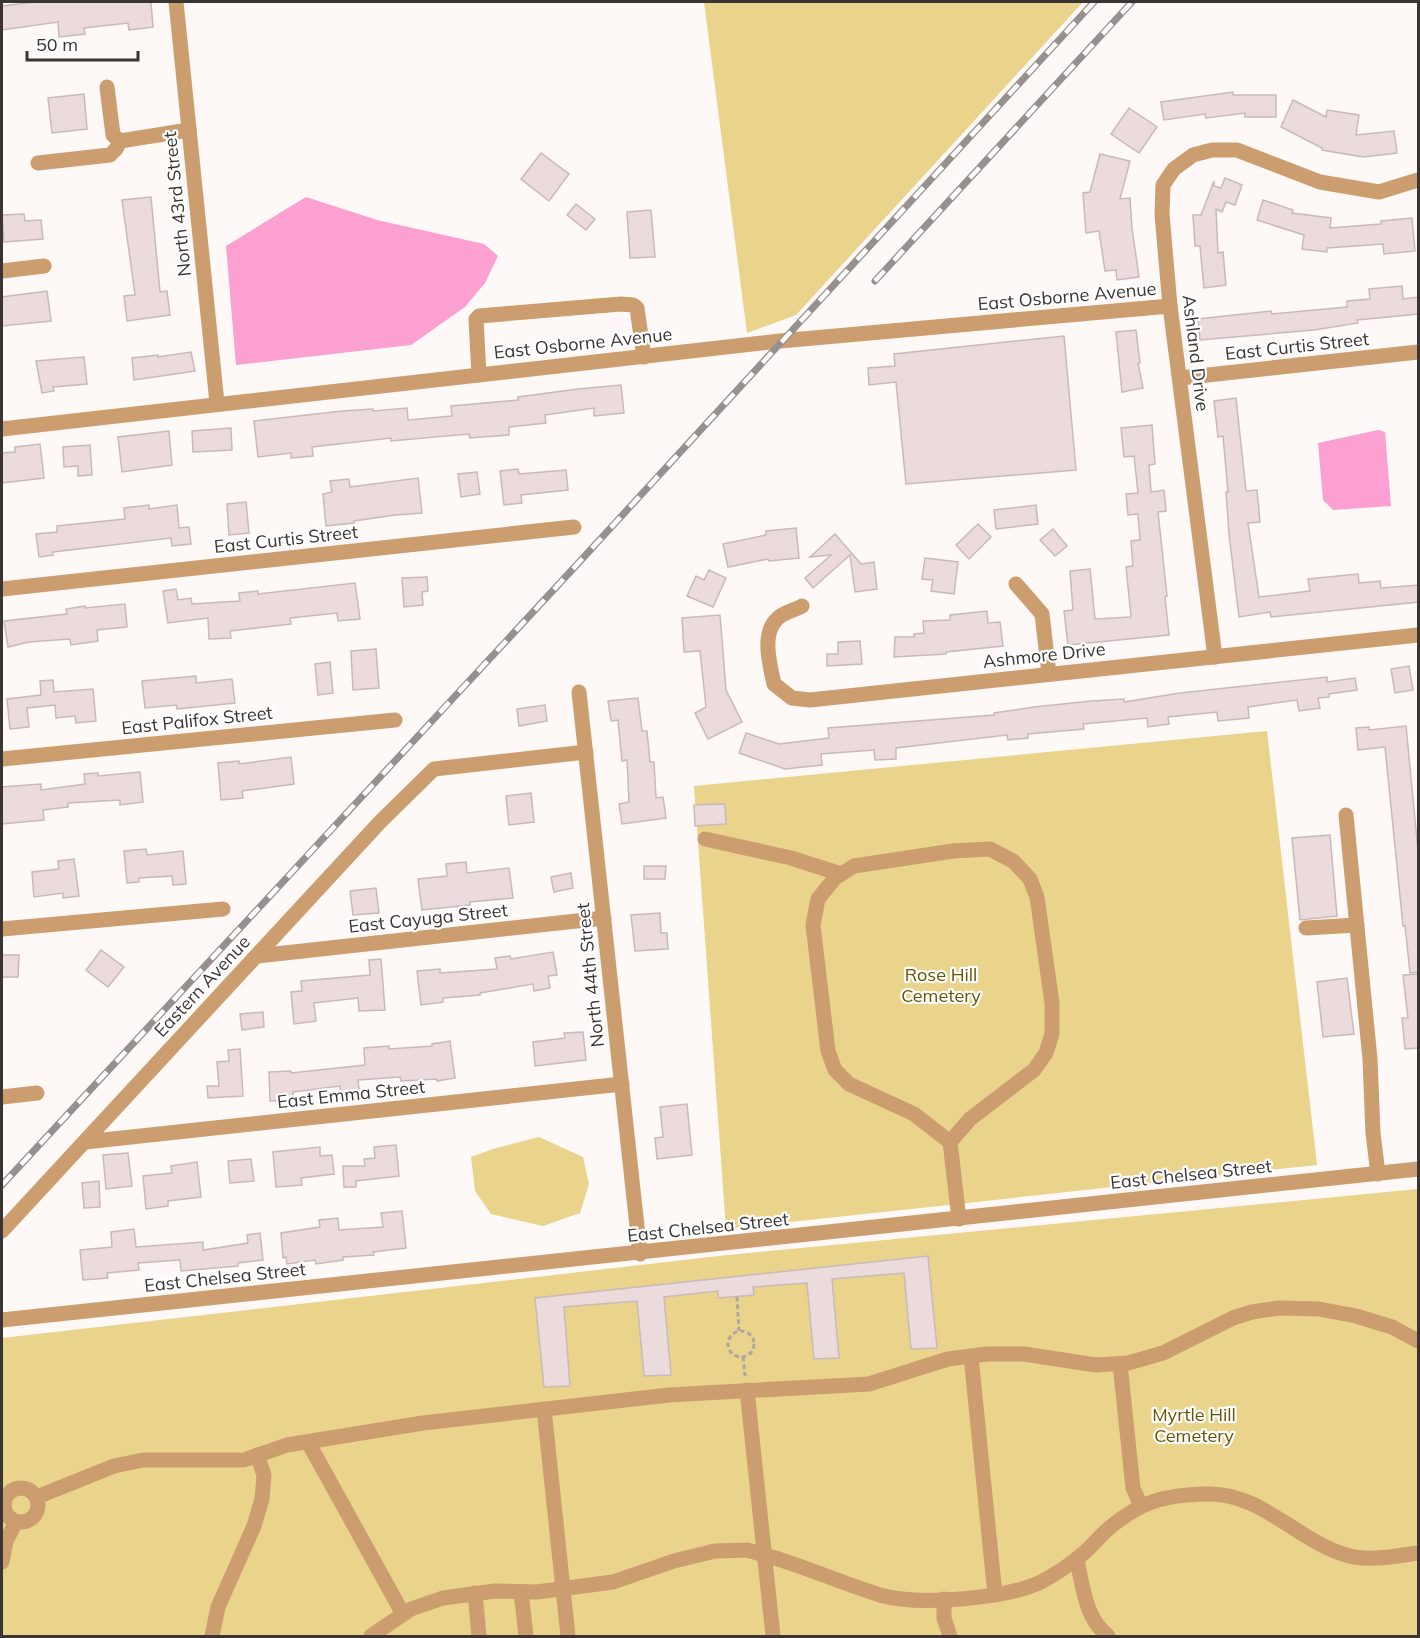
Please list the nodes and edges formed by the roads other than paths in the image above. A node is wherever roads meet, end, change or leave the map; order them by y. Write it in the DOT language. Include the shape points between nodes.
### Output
graph roads {
  1 [pos="176,2"];
  2 [pos="107,87"];
  3 [pos="189,130"];
  4 [pos="120,141"];
  5 [pos="38,163"];
  6 [pos="1419,180"];
  7 [pos="44,266"];
  8 [pos="2,271"];
  9 [pos="1170,306"];
  10 [pos="1419,352"];
  11 [pos="644,357"];
  12 [pos="479,375"];
  13 [pos="1180,378"];
  14 [pos="217,403"];
  15 [pos="2,429"];
  16 [pos="574,527"];
  17 [pos="1016,584"];
  18 [pos="2,589"];
  19 [pos="802,606"];
  20 [pos="1419,635"];
  21 [pos="1215,657"];
  22 [pos="1049,674"];
  23 [pos="579,692"];
  24 [pos="395,720"];
  25 [pos="586,752"];
  26 [pos="2,759"];
  27 [pos="1346,815"];
  28 [pos="705,839"];
  29 [pos="841,874"];
  30 [pos="223,909"];
  31 [pos="604,918"];
  32 [pos="1357,925"];
  33 [pos="1306,928"];
  34 [pos="2,929"];
  35 [pos="257,956"];
  36 [pos="622,1084"];
  37 [pos="37,1094"];
  38 [pos="2,1097"];
  39 [pos="85,1142"];
  40 [pos="950,1142"];
  41 [pos="1419,1169"];
  42 [pos="1378,1174"];
  43 [pos="959,1219"];
  44 [pos="2,1231"];
  45 [pos="640,1254"];
  46 [pos="2,1320"];
  47 [pos="1419,1341"];
  48 [pos="971,1356"];
  49 [pos="1120,1364"];
  50 [pos="747,1390"];
  51 [pos="544,1409"];
  52 [pos="308,1442"];
  53 [pos="257,1455"];
  54 [pos="4,1490"];
  55 [pos="37,1497"];
  56 [pos="1141,1506"];
  57 [pos="16,1522"];
  58 [pos="1419,1553"];
  59 [pos="765,1555"];
  60 [pos="1077,1560"];
  61 [pos="2,1562"];
  62 [pos="564,1590"];
  63 [pos="521,1592"];
  64 [pos="475,1593"];
  65 [pos="995,1595"];
  66 [pos="944,1599"];
  67 [pos="403,1614"];
  68 [pos="212,1636"];
  69 [pos="371,1636"];
  70 [pos="479,1636"];
  71 [pos="526,1636"];
  72 [pos="568,1636"];
  73 [pos="773,1636"];
  74 [pos="950,1636"];
  75 [pos="1108,1636"];
  1 -- 3 [label="street, North 43rd Street"];
  2 -- 4 [label="street" via="112,135"];
  3 -- 4 [label="street"];
  3 -- 14 [label="street, North 43rd Street"];
  4 -- 5 [label="street" via="110,154"];
  6 -- 9 [label="street, Ashland Drive" via="1380,192 1320,182 1237,150 1193,155 1174,169 1163,185"];
  7 -- 8 [label="street"];
  9 -- 11 [label="street, East Osborne Avenue"];
  9 -- 13 [label="street, Ashland Drive"];
  10 -- 13 [label="street, East Curtis Street"];
  11 -- 12 [label="street, East Osborne Avenue"];
  11 -- 12 [label="street" via="637,308 633,305 479,316"];
  12 -- 14 [label="street, East Osborne Avenue"];
  13 -- 21 [label="street, Ashland Drive"];
  14 -- 15 [label="street, East Osborne Avenue"];
  16 -- 18 [label="street, East Curtis Street"];
  17 -- 22 [label="street" via="1042,614"];
  19 -- 22 [label="street, Ashmore Drive" via="776,619 768,638 774,684 792,698 810,700"];
  20 -- 21 [label="street, Ashmore Drive"];
  21 -- 22 [label="street, Ashmore Drive"];
  23 -- 25 [label="street, North 44th Street"];
  24 -- 26 [label="street, East Palifox Street"];
  25 -- 31 [label="street, North 44th Street"];
  25 -- 35 [label="street, Eastern Avenue" via="434,769"];
  27 -- 32 [label="street"];
  28 -- 29 [label="street" via="791,858"];
  29 -- 40 [label="street" via="818,899 813,925 828,1051 836,1070 849,1084 914,1114"];
  29 -- 40 [label="street" via="854,866 990,849 1013,861 1030,879 1037,897 1044,944 1052,1034 1046,1053 1034,1070 970,1119"];
  30 -- 34 [label="street"];
  31 -- 35 [label="street, East Cayuga Street"];
  31 -- 36 [label="street, North 44th Street"];
  32 -- 33 [label="street"];
  32 -- 42 [label="street"];
  35 -- 39 [label="street, Eastern Avenue"];
  36 -- 39 [label="street, East Emma Street"];
  36 -- 45 [label="street, North 44th Street"];
  37 -- 38 [label="street"];
  39 -- 44 [label="street, Eastern Avenue"];
  40 -- 43 [label="street"];
  41 -- 42 [label="street, East Chelsea Street"];
  42 -- 43 [label="street, East Chelsea Street"];
  43 -- 45 [label="street, East Chelsea Street"];
  45 -- 46 [label="street, East Chelsea Street"];
  47 -- 49 [label="street" via="1392,1327 1356,1316 1319,1309 1280,1308 1233,1318 1162,1353"];
  48 -- 49 [label="street" via="1024,1354 1096,1365"];
  48 -- 50 [label="street" via="930,1363 869,1384"];
  48 -- 65 [label="street"];
  49 -- 56 [label="street" via="1133,1488"];
  50 -- 51 [label="street"];
  50 -- 59 [label="street"];
  51 -- 52 [label="street"];
  51 -- 62 [label="street"];
  52 -- 53 [label="street"];
  52 -- 67 [label="street"];
  53 -- 55 [label="street" via="244,1460 144,1460 114,1466"];
  53 -- 68 [label="street" via="264,1475 262,1499 218,1607"];
  54 -- 55 [label="street" via="23,1487"];
  54 -- 57 [label="street" via="4,1510"];
  55 -- 57 [label="street" via="36,1514 27,1521"];
  56 -- 58 [label="street" via="1170,1496 1211,1493 1256,1505 1347,1555 1372,1558"];
  56 -- 60 [label="street"];
  57 -- 61 [label="street" via="6,1541"];
  59 -- 62 [label="street" via="747,1550 715,1551 613,1582"];
  59 -- 66 [label="street" via="882,1596"];
  59 -- 73 [label="street"];
  60 -- 65 [label="street" via="1040,1582"];
  60 -- 75 [label="street" via="1088,1609 1098,1629"];
  62 -- 63 [label="street"];
  62 -- 72 [label="street"];
  63 -- 64 [label="street"];
  63 -- 71 [label="street"];
  64 -- 67 [label="street" via="443,1598"];
  64 -- 70 [label="street"];
  65 -- 66 [label="street"];
  66 -- 74 [label="street" via="944,1618"];
  67 -- 69 [label="street"];
}
